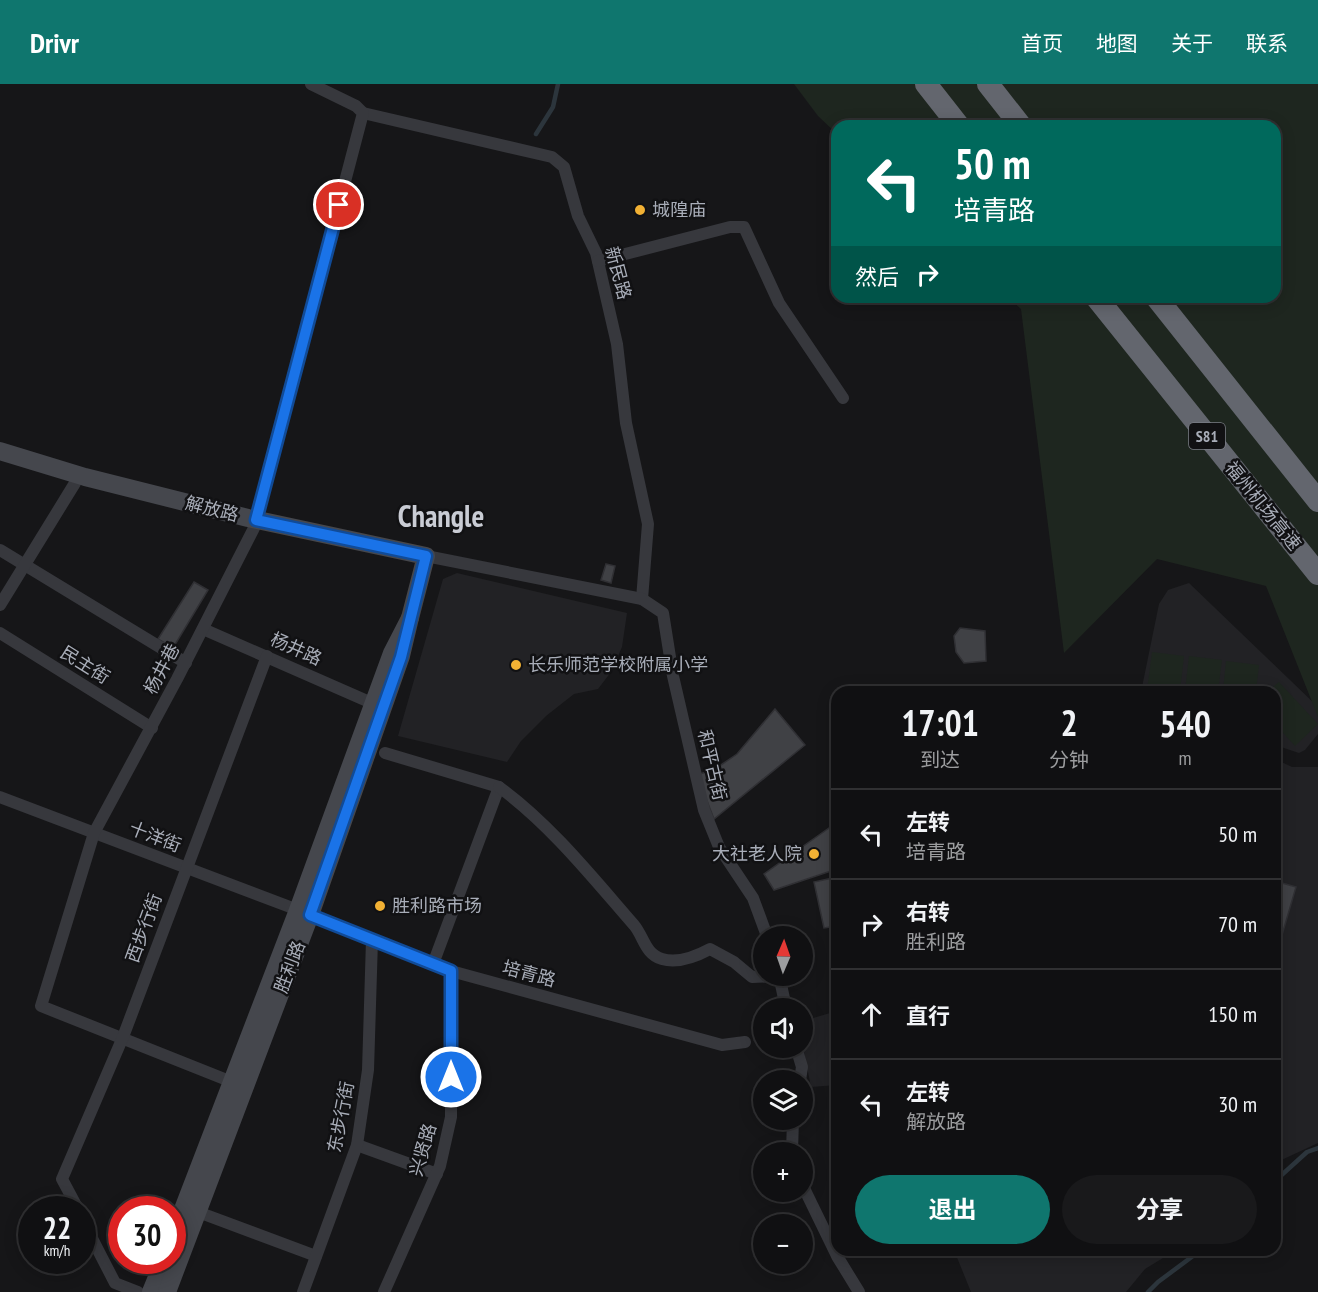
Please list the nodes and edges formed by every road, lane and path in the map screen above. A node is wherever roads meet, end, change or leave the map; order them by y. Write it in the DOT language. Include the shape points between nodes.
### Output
graph roads {
  1 [pos="311,84"];
  2 [pos="926,84"];
  3 [pos="988,84"];
  4 [pos="363,113"];
  5 [pos="954,120"];
  6 [pos="1016,120"];
  7 [pos="598,261"];
  8 [pos="1101,303"];
  9 [pos="1161,303"];
  10 [pos="843,398"];
  11 [pos="0,451"];
  12 [pos="75,483"];
  13 [pos="1318,501"];
  14 [pos="256,520"];
  15 [pos="0,550"];
  16 [pos="426,556"];
  17 [pos="24,565"];
  18 [pos="1318,574"];
  19 [pos="642,600"];
  20 [pos="0,605"];
  21 [pos="410,618"];
  22 [pos="203,629"];
  23 [pos="0,633"];
  24 [pos="267,656"];
  25 [pos="186,663"];
  26 [pos="374,704"];
  27 [pos="152,728"];
  28 [pos="385,753"];
  29 [pos="499,787"];
  30 [pos="0,797"];
  31 [pos="94,833"];
  32 [pos="186,868"];
  33 [pos="304,912"];
  34 [pos="763,926"];
  35 [pos="372,940"];
  36 [pos="433,964"];
  37 [pos="451,971"];
  38 [pos="753,977"];
  39 [pos="123,1037"];
  40 [pos="745,1042"];
  41 [pos="232,1082"];
  42 [pos="357,1145"];
  43 [pos="437,1174"];
  44 [pos="71,1196"];
  45 [pos="186,1202"];
  46 [pos="811,1202"];
  47 [pos="198,1212"];
  48 [pos="831,1244"];
  49 [pos="96,1246"];
  50 [pos="316,1256"];
  51 [pos="837,1256"];
  52 [pos="158,1274"];
  53 [pos="138,1292"];
  54 [pos="151,1292"];
  55 [pos="167,1292"];
  56 [pos="303,1292"];
  57 [pos="384,1292"];
  58 [pos="859,1292"];
  1 -- 4 [label="street, 新民路"];
  2 -- 5 [label="highway"];
  3 -- 6 [label="highway"];
  4 -- 7 [label="street, 新民路" via="552,157 564,168 578,216"];
  4 -- 14 [label="street, 杨井巷"];
  7 -- 10 [label="street" via="744,226 779,303"];
  7 -- 19 [label="street, 新民路" via="617,344 626,423 648,524"];
  8 -- 18 [label="highway, 福州机场高速 / S81"];
  9 -- 13 [label="highway, S81"];
  11 -- 14 [label="main road, 解放路"];
  12 -- 17 [label="street"];
  14 -- 16 [label="main road, 解放路"];
  14 -- 22 [label="street, 杨井巷"];
  15 -- 17 [label="street"];
  16 -- 19 [label="street"];
  16 -- 21 [label="main road"];
  17 -- 20 [label="street"];
  17 -- 25 [label="street"];
  19 -- 34 [label="street, 和平古街" via="663,613 680,709 710,828 753,898"];
  21 -- 26 [label="main road, 胜利路" via="392,653"];
  21 -- 33 [label="main road, 胜利路" via="394,677"];
  22 -- 24 [label="street, 杨井路"];
  22 -- 25 [label="street, 杨井巷"];
  23 -- 27 [label="street, 民主街"];
  24 -- 26 [label="street, 杨井路"];
  24 -- 32 [label="street, 西步行街"];
  25 -- 27 [label="street, 杨井巷"];
  26 -- 33 [label="main road, 胜利路"];
  27 -- 31 [label="street, 杨井巷"];
  28 -- 29 [label="street"];
  29 -- 36 [label="street"];
  29 -- 38 [label="street" via="522,803 611,899 640,932 647,951 663,960 694,958 710,949"];
  30 -- 31 [label="street, 十洋街"];
  31 -- 32 [label="street, 十洋街"];
  31 -- 39 [label="street, 杨井巷" via="41,1005"];
  32 -- 33 [label="street, 十洋街"];
  32 -- 39 [label="street, 西步行街"];
  33 -- 35 [label="street, 培青路"];
  33 -- 41 [label="main road, 胜利路"];
  33 -- 47 [label="main road, 胜利路"];
  35 -- 36 [label="street, 培青路"];
  35 -- 42 [label="street, 东步行街" via="368,1070"];
  36 -- 37 [label="street, 培青路"];
  37 -- 40 [label="street, 培青路" via="722,1045"];
  37 -- 43 [label="street, 兴贤路" via="451,1117"];
  39 -- 41 [label="street"];
  39 -- 44 [label="street, 西步行街" via="62,1179"];
  41 -- 45 [label="main road, 胜利路"];
  42 -- 43 [label="street"];
  42 -- 50 [label="street, 东步行街"];
  43 -- 57 [label="street, 兴贤路"];
  46 -- 48 [label="street"];
  47 -- 50 [label="street"];
  47 -- 55 [label="main road, 胜利路"];
  49 -- 53 [label="street" via="115,1283"];
  50 -- 56 [label="street, 东步行街"];
  51 -- 58 [label="street"];
  52 -- 54 [label="main road"];
}
